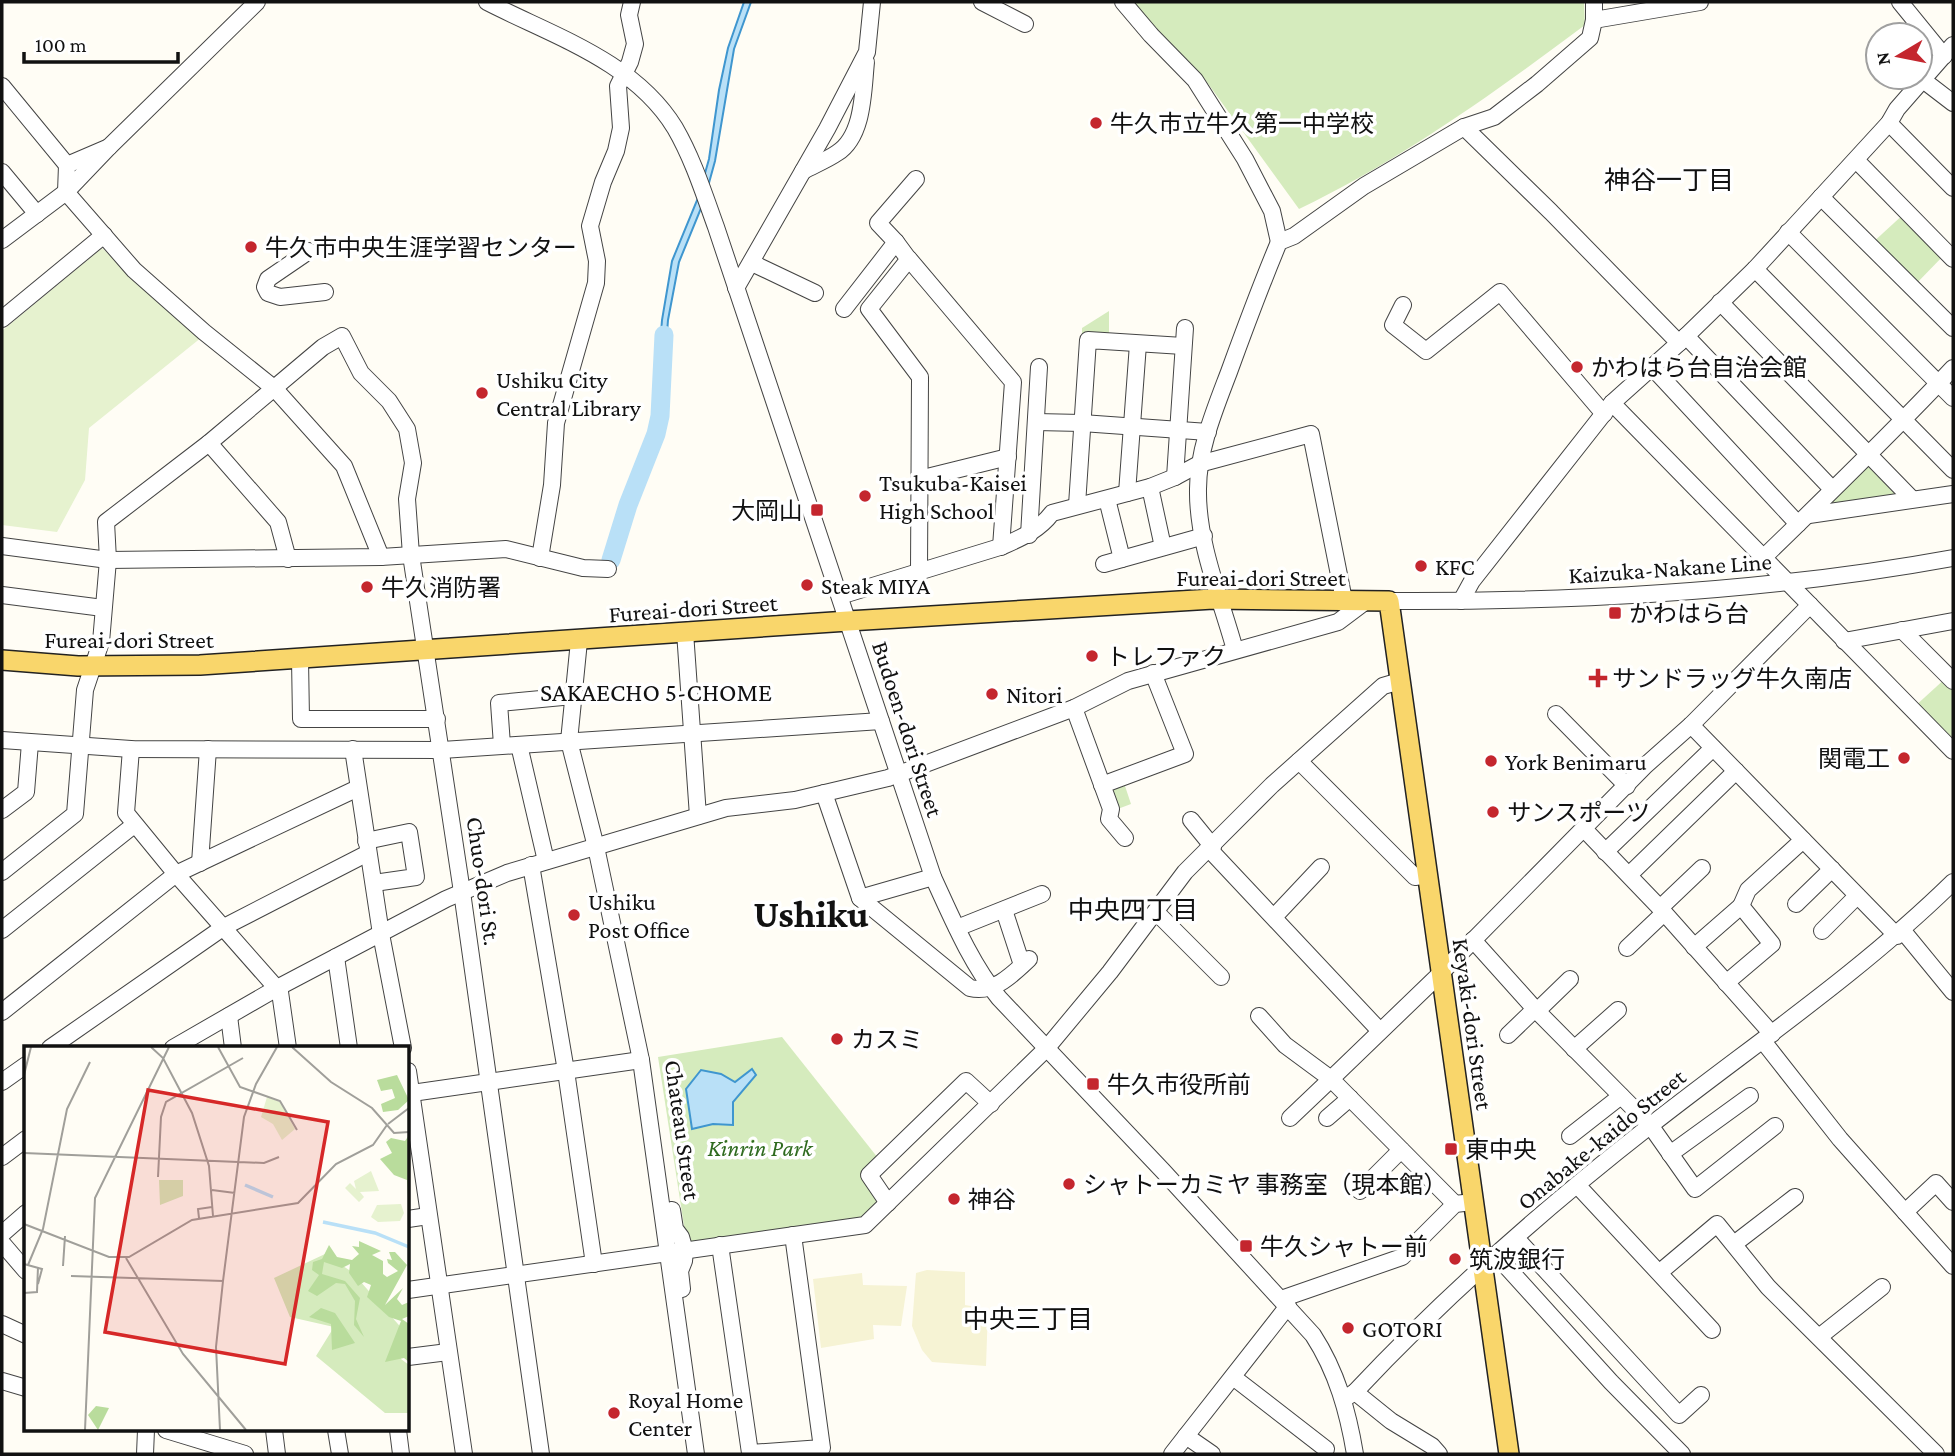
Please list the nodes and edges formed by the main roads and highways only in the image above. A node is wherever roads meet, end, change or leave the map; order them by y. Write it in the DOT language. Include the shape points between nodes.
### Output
graph roads {
  1 [pos="1389,601"];
  2 [pos="2,660"];
  3 [pos="1510,1454"];
  1 -- 2 [label="main road, Fureai-dori Street" via="1221,598 200,665 94,666"];
  1 -- 3 [label="main road, Keyaki-dori Street" via="1441,973 1464,1203 1490,1261"];
}
